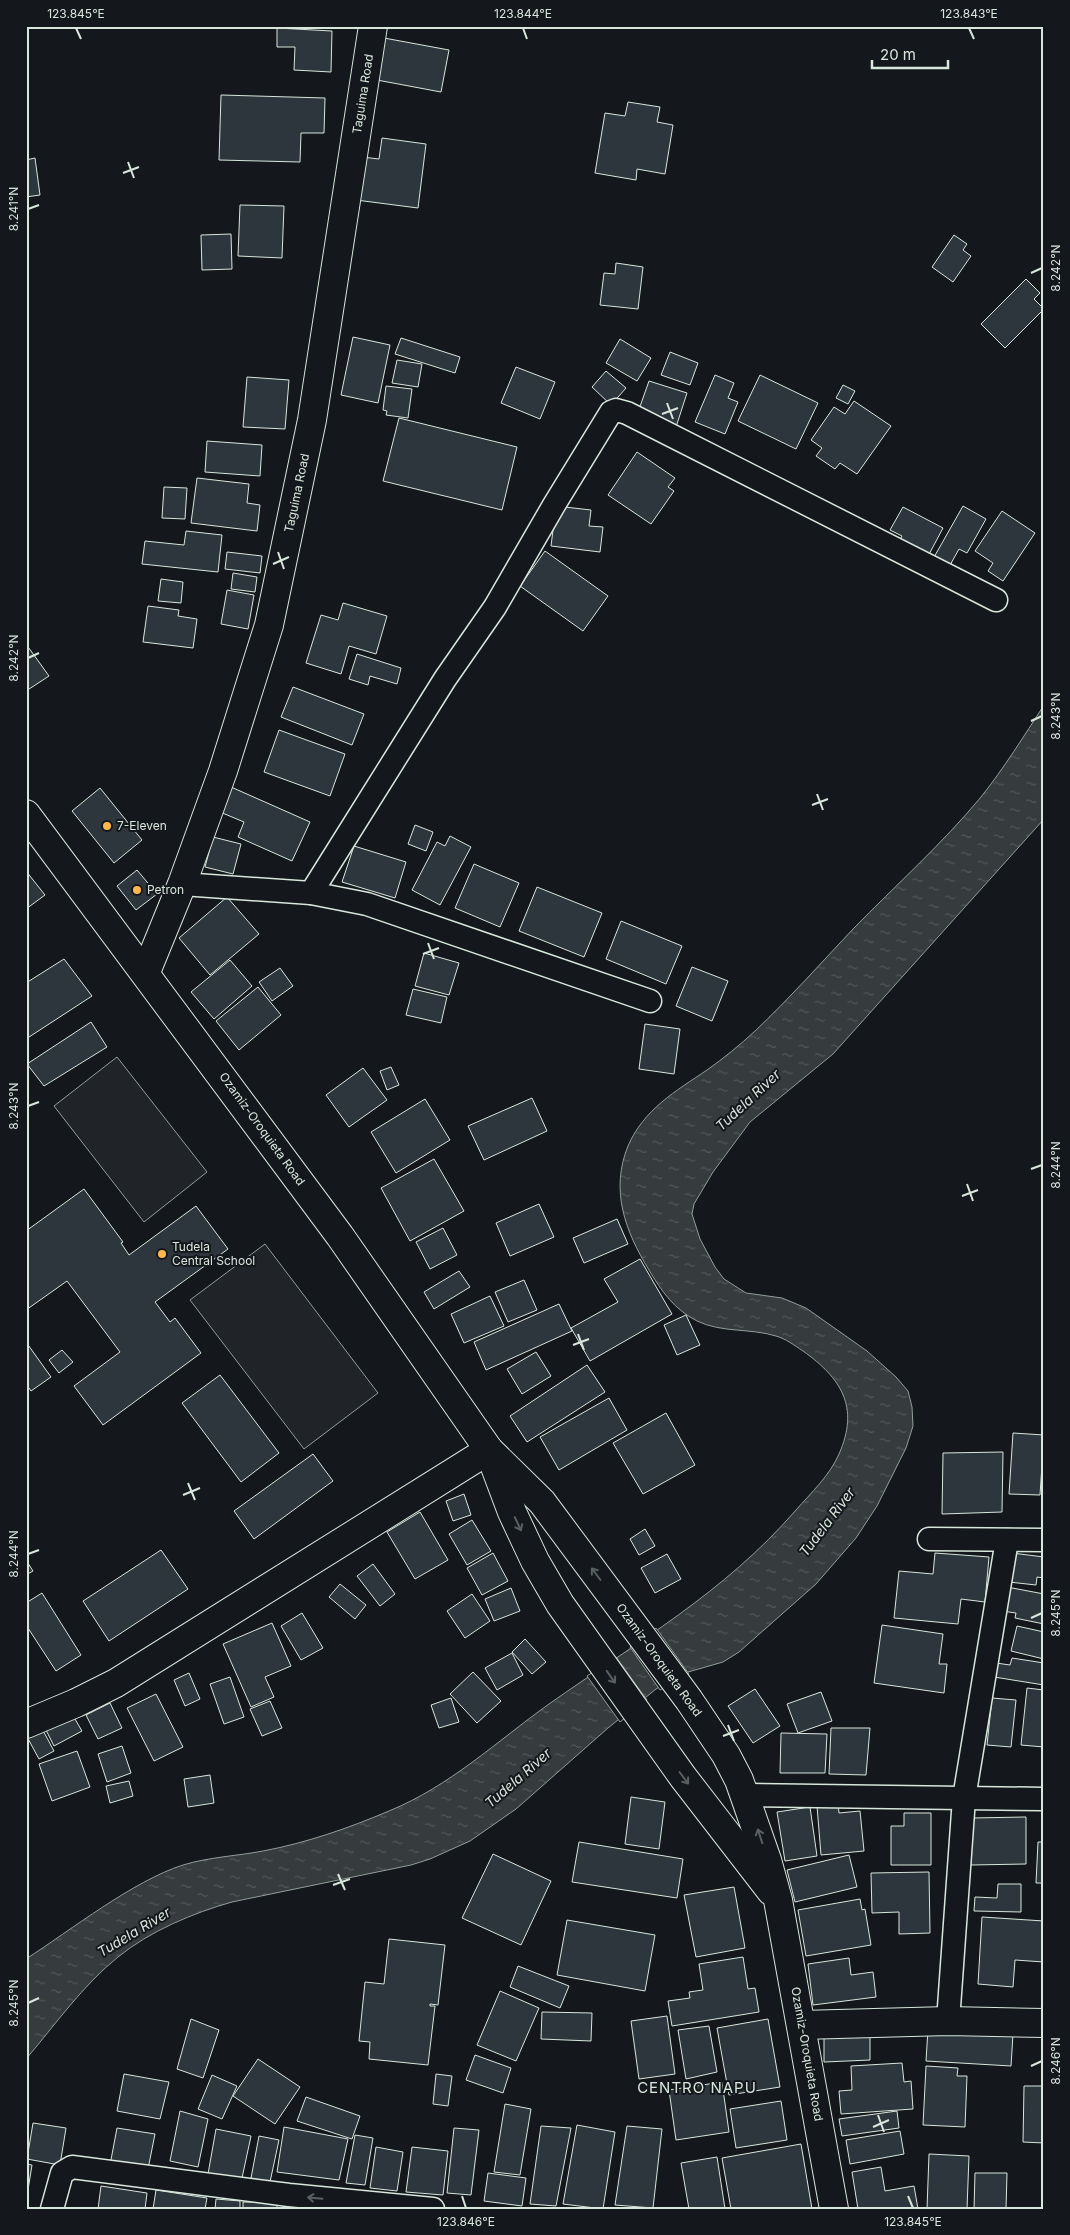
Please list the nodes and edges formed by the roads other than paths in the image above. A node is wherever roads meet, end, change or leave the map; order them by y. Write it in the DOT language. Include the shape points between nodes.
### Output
graph roads {
  1 [pos="373,26"];
  2 [pos="996,600"];
  3 [pos="26,814"];
  4 [pos="182,884"];
  5 [pos="311,893"];
  6 [pos="146,972"];
  7 [pos="650,1001"];
  8 [pos="489,1450"];
  9 [pos="928,1540"];
  10 [pos="1007,1540"];
  11 [pos="1044,1540"];
  12 [pos="26,1724"];
  13 [pos="745,1795"];
  14 [pos="964,1798"];
  15 [pos="1044,1799"];
  16 [pos="778,1900"];
  17 [pos="948,2021"];
  18 [pos="1044,2023"];
  19 [pos="801,2024"];
  20 [pos="291,2202"];
  21 [pos="52,2209"];
  22 [pos="434,2209"];
  23 [pos="834,2209"];
  1 -- 4 [label="main road, Taguima Road" via="312,420 269,625 223,771"];
  2 -- 5 [label="street" via="626,413 611,412 495,607 445,679"];
  3 -- 6 [label="main road, Ozamiz-Oroquieta Road"];
  4 -- 5 [label="street"];
  4 -- 6 [label="main road, Taguima Road"];
  5 -- 7 [label="street" via="367,904"];
  6 -- 8 [label="main road, Ozamiz-Oroquieta Road" via="340,1236"];
  8 -- 12 [label="main road" via="116,1683"];
  13 -- 8 [label="main road, Ozamiz-Oroquieta Road, one-way" via="726,1755 625,1613 542,1502"];
  8 -- 16 [label="main road, Ozamiz-Oroquieta Road, one-way" via="535,1561 583,1637 655,1739"];
  9 -- 10 [label="street"];
  10 -- 11 [label="street"];
  10 -- 14 [label="street"];
  13 -- 14 [label="street"];
  16 -- 13 [label="main road, Ozamiz-Oroquieta Road, one-way"];
  14 -- 15 [label="street"];
  14 -- 17 [label="street"];
  16 -- 19 [label="main road, Ozamiz-Oroquieta Road"];
  17 -- 18 [label="main road"];
  17 -- 19 [label="main road"];
  19 -- 23 [label="main road, Ozamiz-Oroquieta Road"];
  20 -- 21 [label="street" via="72,2167 62,2173"];
  22 -- 20 [label="street, one-way"];
}
